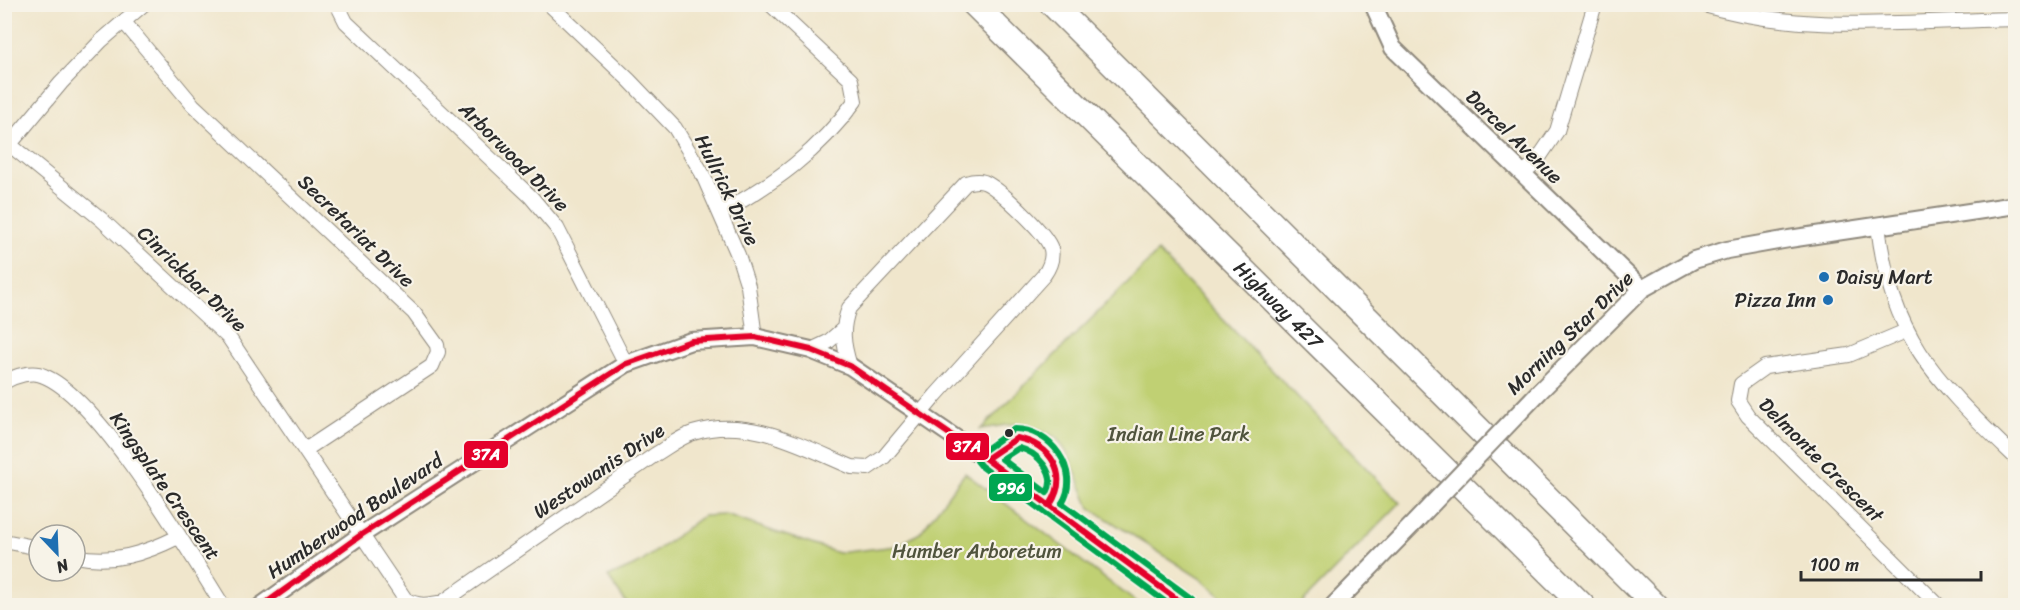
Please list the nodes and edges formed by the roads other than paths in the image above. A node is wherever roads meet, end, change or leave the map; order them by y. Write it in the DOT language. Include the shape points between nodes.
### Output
graph roads {
  1 [pos="144,4"];
  2 [pos="338,4"];
  3 [pos="549,4"];
  4 [pos="770,4"];
  5 [pos="1052,4"];
  6 [pos="1060,4"];
  7 [pos="1373,4"];
  8 [pos="1595,4"];
  9 [pos="1701,4"];
  10 [pos="977,9"];
  11 [pos="2016,19"];
  12 [pos="124,22"];
  13 [pos="1103,54"];
  14 [pos="6,145"];
  15 [pos="1522,174"];
  16 [pos="2016,205"];
  17 [pos="720,213"];
  18 [pos="1878,226"];
  19 [pos="1642,288"];
  20 [pos="843,329"];
  21 [pos="1906,331"];
  22 [pos="755,337"];
  23 [pos="811,350"];
  24 [pos="626,364"];
  25 [pos="850,366"];
  26 [pos="4,382"];
  27 [pos="919,416"];
  28 [pos="305,450"];
  29 [pos="2016,458"];
  30 [pos="361,535"];
  31 [pos="178,537"];
  32 [pos="4,541"];
  33 [pos="27,546"];
  34 [pos="87,558"];
  35 [pos="223,606"];
  36 [pos="261,606"];
  37 [pos="1187,606"];
  38 [pos="1333,606"];
  39 [pos="1582,606"];
  40 [pos="1656,606"];
  41 [pos="1939,606"];
  1 -- 12 [label="street"];
  2 -- 24 [label="street, Arborwood Drive" via="346,22 531,196 557,228"];
  3 -- 17 [label="street, Hullrick Drive" via="675,128"];
  4 -- 17 [label="street" via="851,80 855,101 794,167 766,188"];
  5 -- 13 [label="highway"];
  6 -- 13 [label="highway"];
  7 -- 15 [label="street, Darcel Avenue" via="1394,48"];
  8 -- 15 [label="street" via="1557,131 1536,162"];
  9 -- 11 [label="street" via="1738,14 1803,22"];
  10 -- 39 [label="highway, Highway 427"];
  12 -- 14 [label="street" via="61,82"];
  12 -- 28 [label="street, Secretariat Drive" via="193,105 414,313 437,345 432,366"];
  13 -- 40 [label="highway"];
  14 -- 28 [label="street, Cinrickbar Drive" via="31,159 101,219 229,338"];
  15 -- 19 [label="street, Darcel Avenue"];
  16 -- 18 [label="street, Morning Star Drive"];
  17 -- 22 [label="street, Hullrick Drive" via="748,286"];
  18 -- 19 [label="street, Morning Star Drive" via="1708,255"];
  18 -- 21 [label="street" via="1893,299"];
  19 -- 38 [label="street, Morning Star Drive, bridge"];
  20 -- 23 [label="street"];
  20 -- 25 [label="street"];
  20 -- 27 [label="street" via="856,298 966,183 976,180 993,187 1046,237 1051,251 1048,270"];
  21 -- 29 [label="street" via="1936,378"];
  21 -- 41 [label="street, Delmonte Crescent" via="1849,355 1764,367 1741,384 1738,401 1748,416"];
  22 -- 23 [label="street, Humberwood Boulevard"];
  22 -- 24 [label="street, Humberwood Boulevard" via="691,341"];
  23 -- 25 [label="street, Humberwood Boulevard"];
  24 -- 30 [label="street, Humberwood Boulevard"];
  25 -- 27 [label="street, Humberwood Boulevard"];
  26 -- 31 [label="street, Kingsplate Crescent" via="13,377 42,375 64,389 95,419"];
  27 -- 30 [label="street, Westowanis Drive" via="884,457 863,469 777,435 747,429 692,434 656,454 443,602 430,605 405,599"];
  27 -- 37 [label="street, Humberwood Boulevard" via="986,459"];
  28 -- 30 [label="street, Cinrickbar Drive"];
  30 -- 36 [label="street, Humberwood Boulevard"];
  31 -- 34 [label="street" via="134,557"];
  31 -- 35 [label="street, Kingsplate Crescent"];
  32 -- 33 [label="street"];
}
